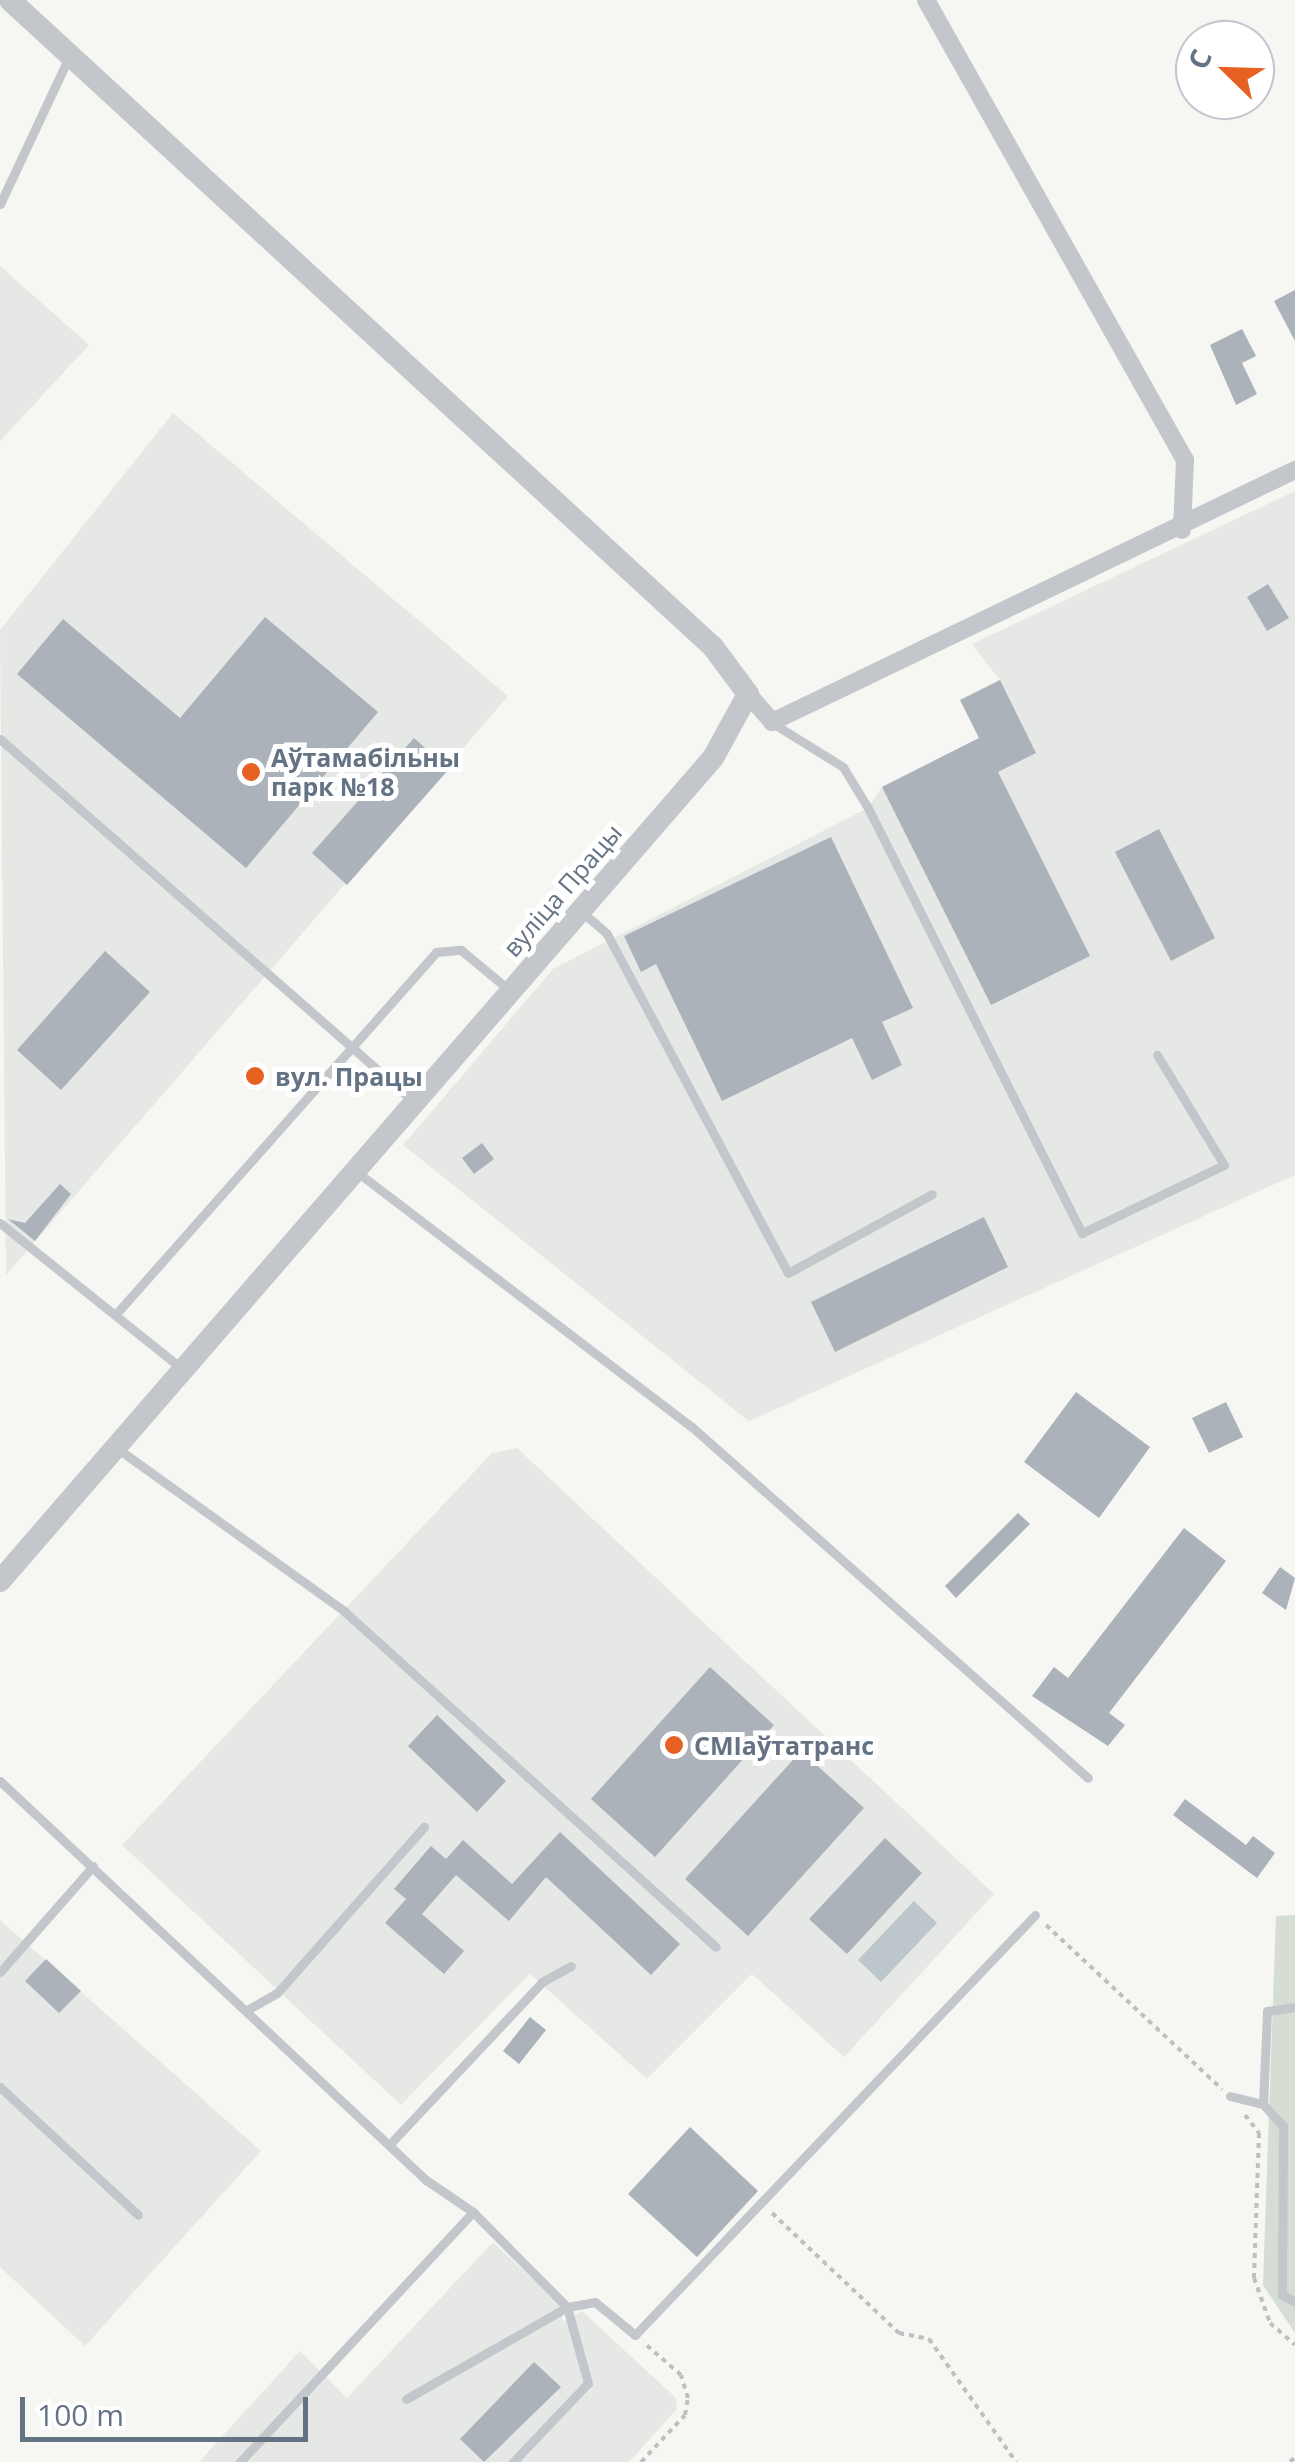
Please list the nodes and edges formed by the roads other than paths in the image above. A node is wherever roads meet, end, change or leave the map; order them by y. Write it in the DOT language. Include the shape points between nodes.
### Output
graph roads {
  1 [pos="10,0"];
  2 [pos="926,0"];
  3 [pos="70,55"];
  4 [pos="0,204"];
  5 [pos="1295,470"];
  6 [pos="1182,530"];
  7 [pos="748,694"];
  8 [pos="772,722"];
  9 [pos="0,738"];
  10 [pos="582,912"];
  11 [pos="510,991"];
  12 [pos="352,1048"];
  13 [pos="1158,1055"];
  14 [pos="413,1101"];
  15 [pos="357,1172"];
  16 [pos="932,1194"];
  17 [pos="0,1222"];
  18 [pos="116,1314"];
  19 [pos="183,1369"];
  20 [pos="116,1448"];
  21 [pos="0,1582"];
  22 [pos="1088,1778"];
  23 [pos="0,1781"];
  24 [pos="424,1827"];
  25 [pos="93,1866"];
  26 [pos="1035,1915"];
  27 [pos="716,1947"];
  28 [pos="572,1966"];
  29 [pos="0,1972"];
  30 [pos="1295,2008"];
  31 [pos="249,2009"];
  32 [pos="0,2087"];
  33 [pos="1230,2096"];
  34 [pos="1262,2104"];
  35 [pos="389,2145"];
  36 [pos="473,2212"];
  37 [pos="138,2215"];
  38 [pos="1295,2302"];
  39 [pos="567,2306"];
  40 [pos="406,2399"];
  41 [pos="240,2462"];
  42 [pos="513,2462"];
  1 -- 3 [label="street"];
  2 -- 6 [label="street" via="1185,460"];
  3 -- 4 [label="lane"];
  3 -- 7 [label="street" via="712,647"];
  5 -- 6 [label="street"];
  6 -- 8 [label="street"];
  7 -- 8 [label="street"];
  7 -- 10 [label="street, вуліца Працы" via="713,758"];
  8 -- 13 [label="lane" via="843,767 868,808 1082,1233 1224,1165"];
  9 -- 12 [label="lane"];
  10 -- 11 [label="street, вуліца Працы"];
  10 -- 16 [label="lane" via="607,934 788,1273"];
  11 -- 12 [label="lane" via="461,950 436,952"];
  11 -- 14 [label="street, вуліца Працы"];
  12 -- 14 [label="lane"];
  12 -- 18 [label="lane"];
  14 -- 15 [label="street, вуліца Працы"];
  15 -- 19 [label="street, вуліца Працы"];
  15 -- 22 [label="lane" via="692,1426"];
  17 -- 18 [label="lane"];
  18 -- 19 [label="lane"];
  19 -- 20 [label="street, вуліца Працы"];
  20 -- 21 [label="street, вуліца Працы"];
  20 -- 27 [label="lane" via="344,1611"];
  23 -- 25 [label="lane"];
  24 -- 31 [label="lane" via="276,1993"];
  25 -- 29 [label="lane"];
  25 -- 31 [label="lane"];
  26 -- 39 [label="lane" via="635,2335 596,2302"];
  28 -- 35 [label="lane" via="542,1982"];
  30 -- 34 [label="lane" via="1267,2011"];
  31 -- 35 [label="lane"];
  32 -- 37 [label="lane"];
  33 -- 34 [label="lane"];
  34 -- 38 [label="lane" via="1283,2126 1282,2295"];
  35 -- 36 [label="lane"];
  36 -- 39 [label="lane"];
  36 -- 41 [label="lane"];
  39 -- 40 [label="lane"];
  39 -- 42 [label="lane" via="588,2383"];
}
